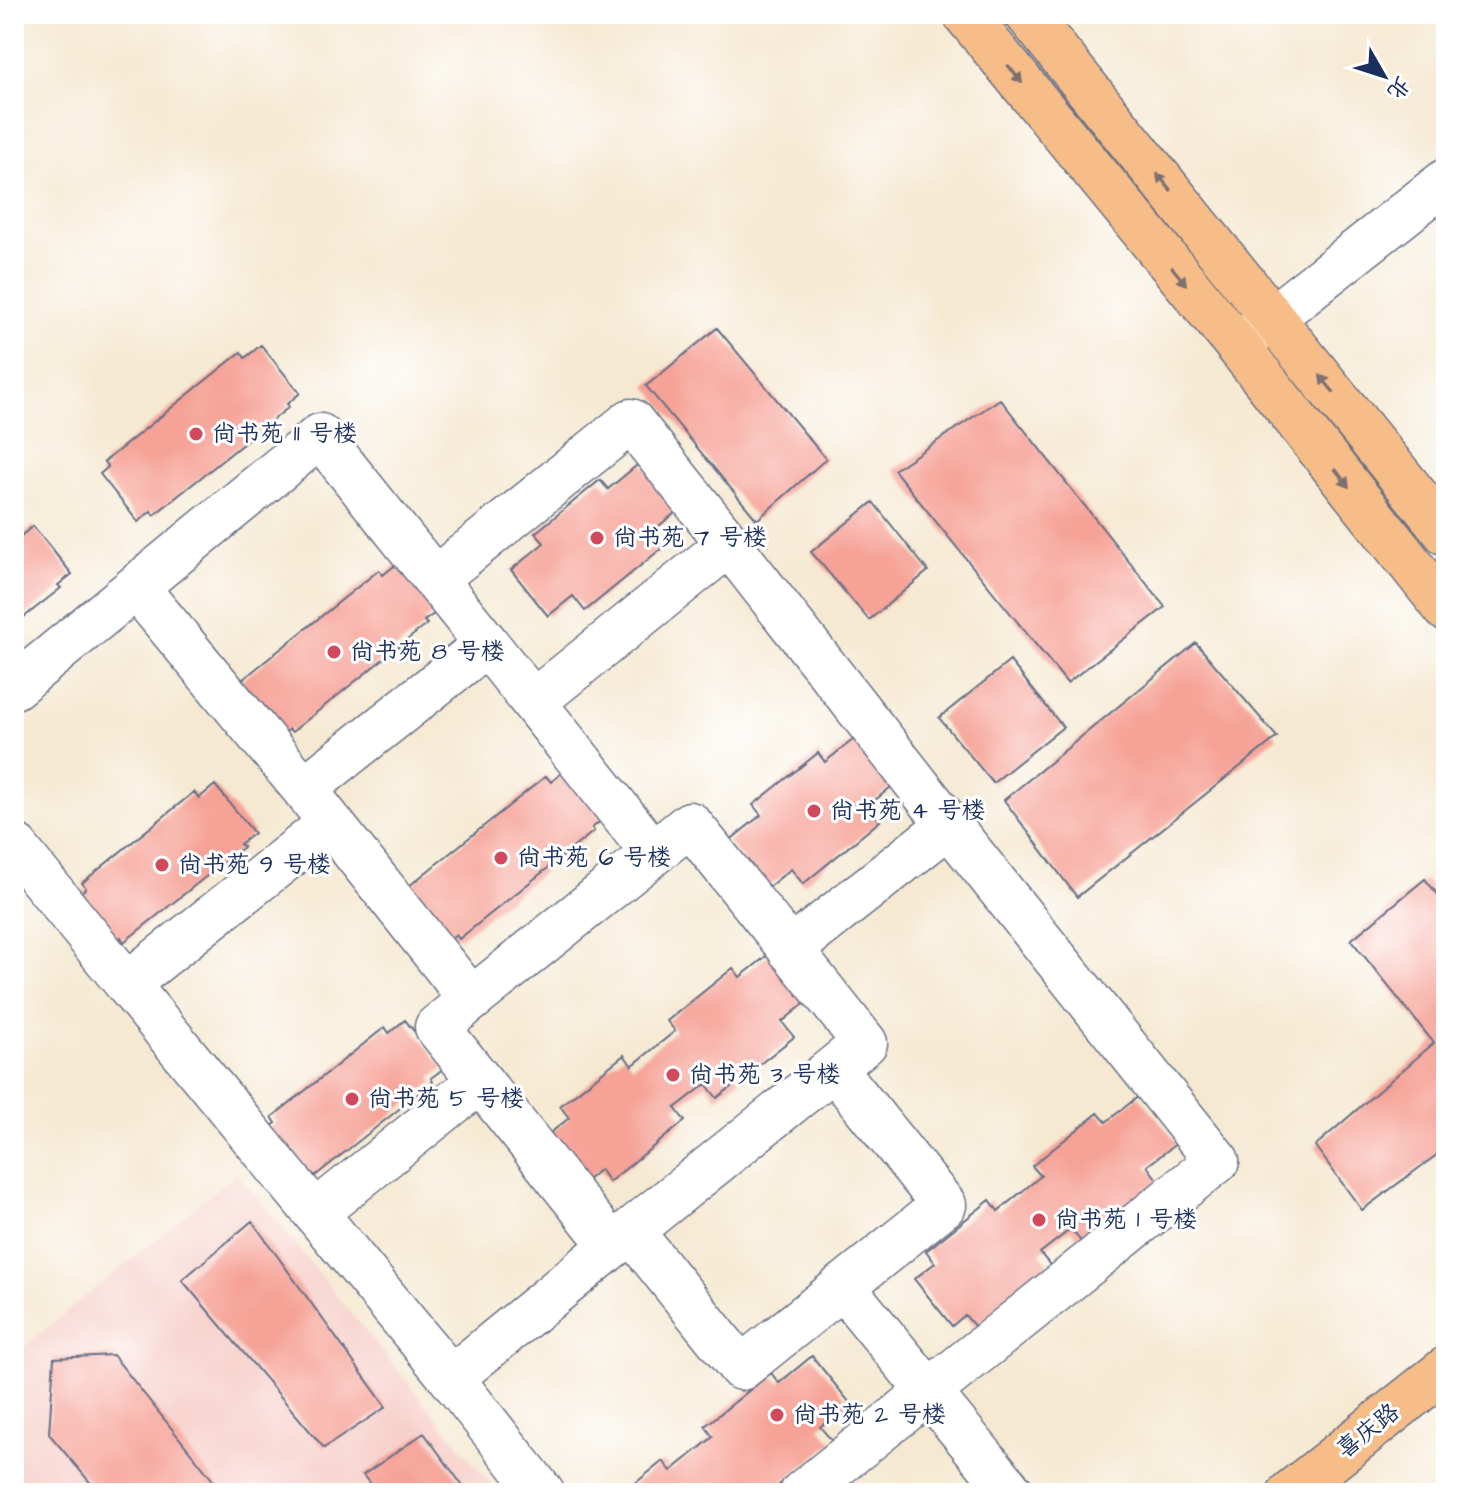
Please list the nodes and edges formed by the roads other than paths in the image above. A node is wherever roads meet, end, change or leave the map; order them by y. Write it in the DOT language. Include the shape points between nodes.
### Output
graph roads {
  1 [pos="965,14"];
  2 [pos="1027,14"];
  3 [pos="1446,181"];
  4 [pos="1273,317"];
  5 [pos="1237,345"];
  6 [pos="1446,533"];
  7 [pos="729,544"];
  8 [pos="435,579"];
  9 [pos="136,587"];
  10 [pos="1446,609"];
  11 [pos="487,644"];
  12 [pos="14,687"];
  13 [pos="533,702"];
  14 [pos="304,789"];
  15 [pos="331,823"];
  16 [pos="949,825"];
  17 [pos="14,845"];
  18 [pos="653,853"];
  19 [pos="790,950"];
  20 [pos="127,984"];
  21 [pos="471,999"];
  22 [pos="834,1068"];
  23 [pos="480,1081"];
  24 [pos="315,1213"];
  25 [pos="622,1238"];
  26 [pos="842,1286"];
  27 [pos="1446,1369"];
  28 [pos="451,1378"];
  29 [pos="929,1392"];
  30 [pos="542,1493"];
  31 [pos="802,1493"];
  32 [pos="1012,1493"];
  33 [pos="1290,1493"];
  1 -- 5 [label="main road, one-way"];
  4 -- 2 [label="main road, one-way"];
  3 -- 4 [label="street"];
  4 -- 5 [label="street"];
  6 -- 4 [label="main road, one-way"];
  5 -- 10 [label="main road, one-way"];
  7 -- 8 [label="street" via="631,421"];
  7 -- 13 [label="street"];
  7 -- 16 [label="street"];
  8 -- 9 [label="street" via="320,436"];
  8 -- 11 [label="street"];
  9 -- 12 [label="street"];
  9 -- 14 [label="street"];
  11 -- 13 [label="street"];
  11 -- 14 [label="street"];
  13 -- 18 [label="street"];
  14 -- 15 [label="street"];
  15 -- 20 [label="street"];
  15 -- 21 [label="street"];
  16 -- 19 [label="street"];
  16 -- 29 [label="street" via="1217,1161"];
  17 -- 20 [label="street"];
  18 -- 19 [label="street" via="690,824"];
  18 -- 21 [label="street"];
  19 -- 22 [label="street" via="865,1043"];
  20 -- 24 [label="street"];
  21 -- 23 [label="street" via="437,1027"];
  22 -- 25 [label="street"];
  22 -- 26 [label="street" via="944,1205"];
  23 -- 24 [label="street"];
  23 -- 25 [label="street"];
  24 -- 28 [label="street"];
  25 -- 26 [label="street" via="741,1368"];
  25 -- 28 [label="street"];
  26 -- 29 [label="street"];
  27 -- 33 [label="main road, 喜庆路"];
  28 -- 30 [label="street"];
  29 -- 31 [label="street"];
  29 -- 32 [label="street"];
}
